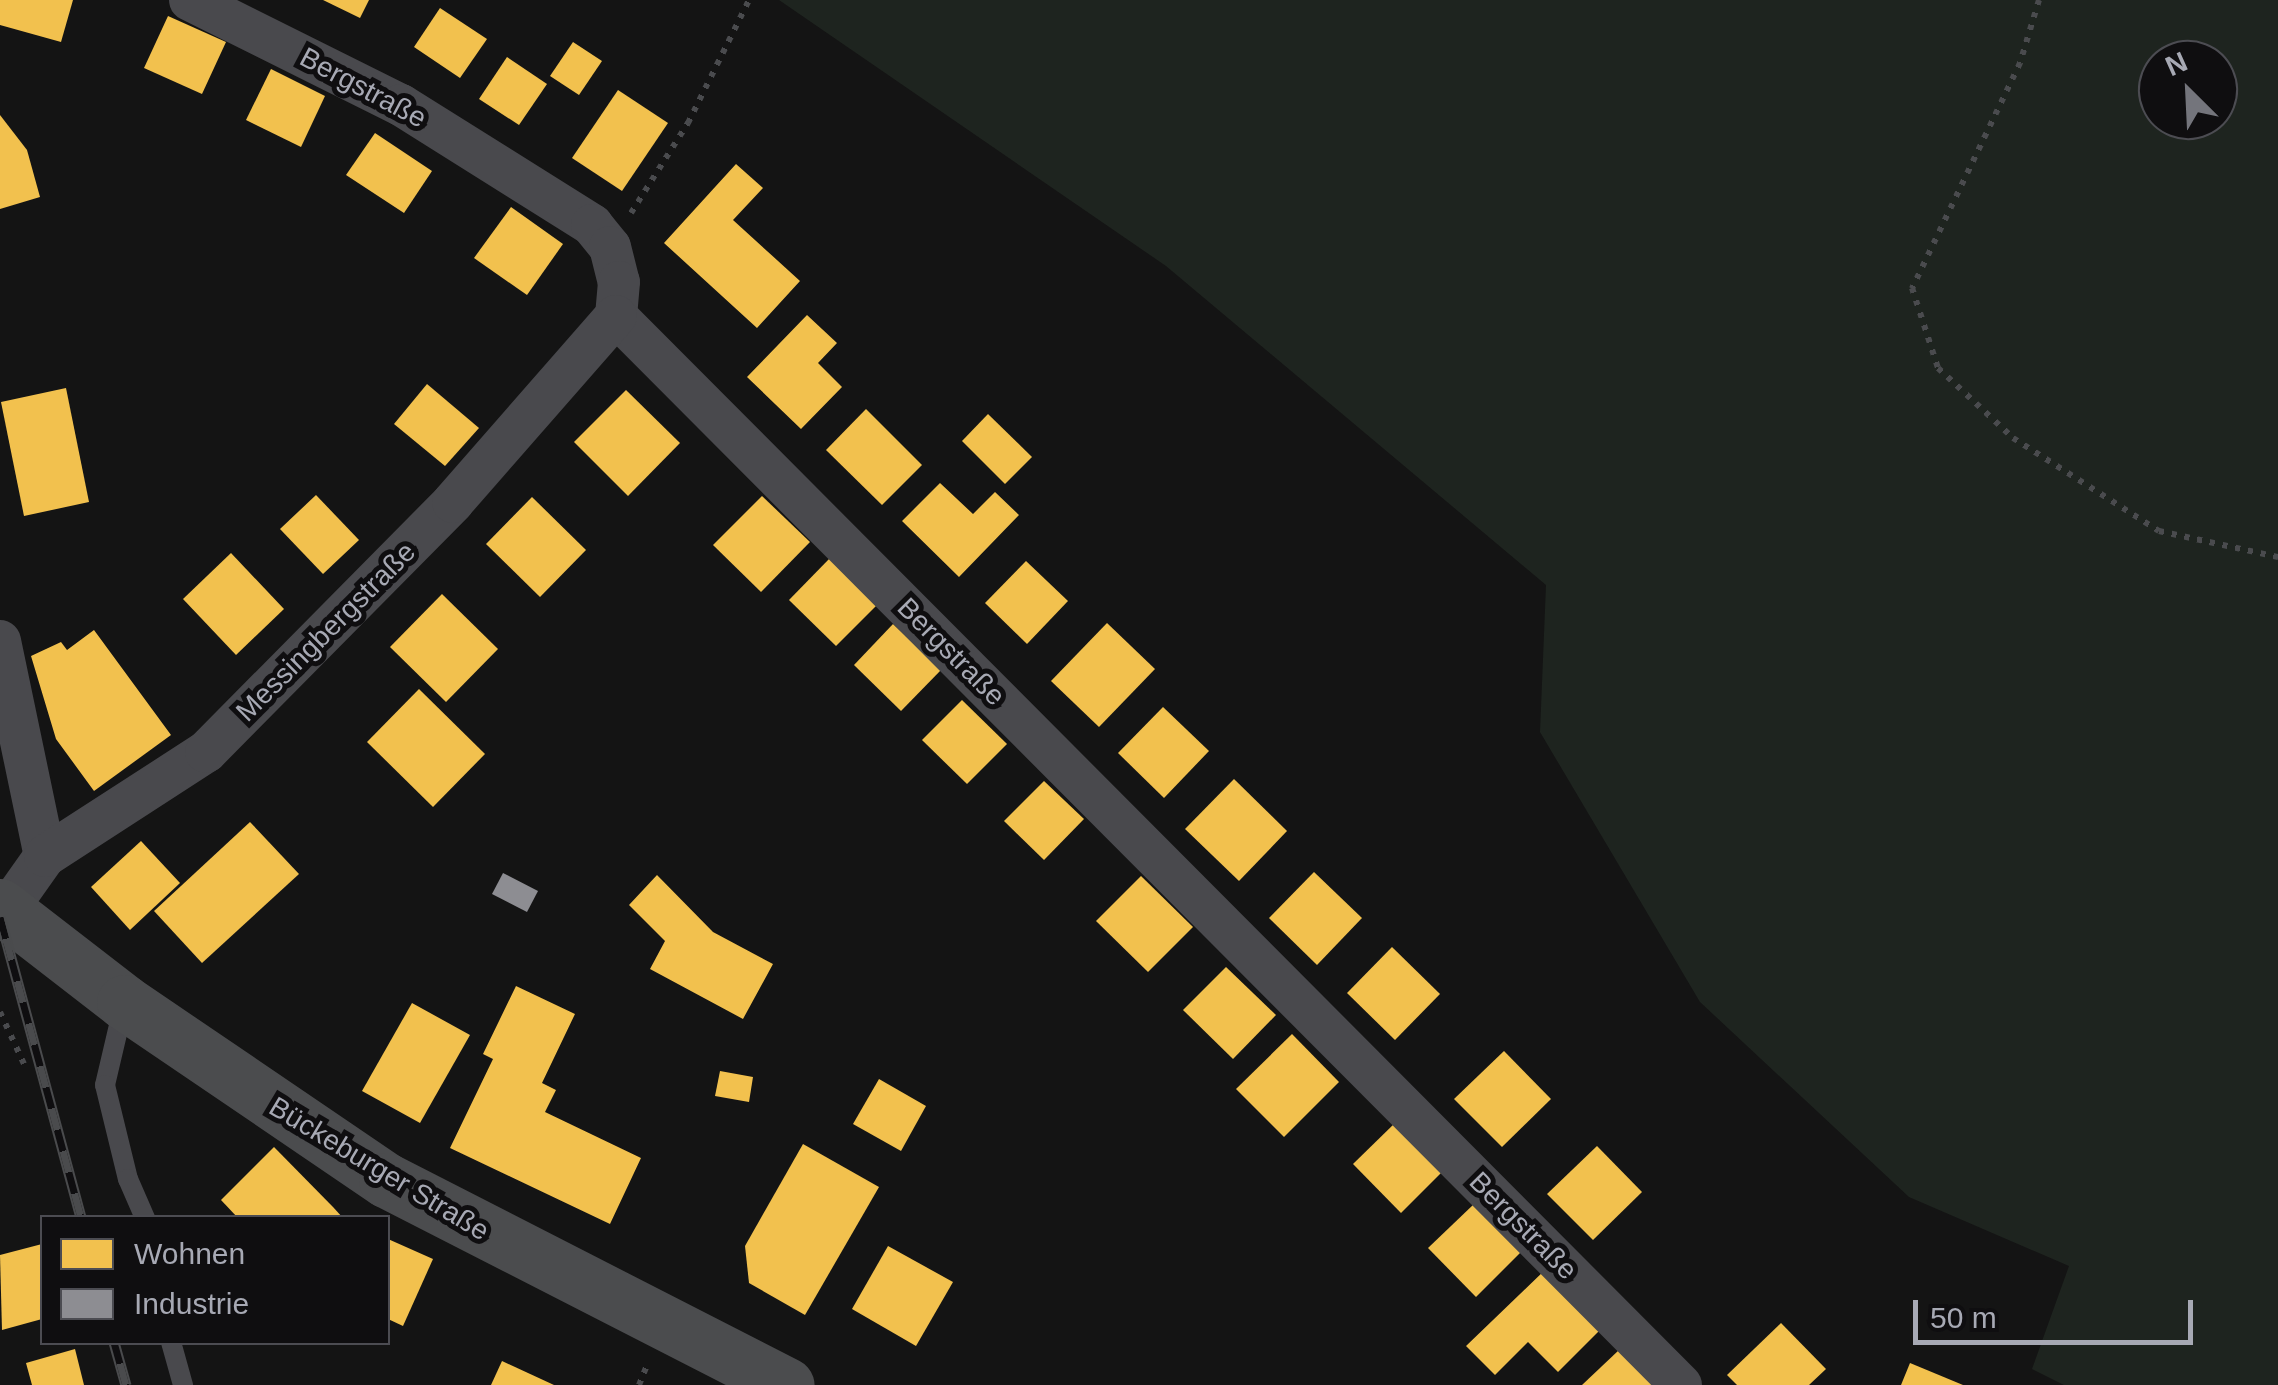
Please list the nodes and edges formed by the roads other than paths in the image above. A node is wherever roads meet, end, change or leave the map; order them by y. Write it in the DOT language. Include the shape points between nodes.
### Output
graph roads {
  1 [pos="190,0"];
  2 [pos="616,316"];
  3 [pos="0,641"];
  4 [pos="45,856"];
  5 [pos="3,908"];
  6 [pos="124,1002"];
  7 [pos="144,1215"];
  8 [pos="171,1345"];
  9 [pos="183,1385"];
  10 [pos="786,1385"];
  11 [pos="1682,1385"];
  1 -- 2 [label="street, Bergstraße" via="401,105 592,225 610,248 619,282"];
  2 -- 4 [label="street, Messingbergstraße" via="453,502 206,752"];
  2 -- 11 [label="street, Bergstraße"];
  3 -- 4 [label="street"];
  4 -- 5 [label="street, Messingbergstraße"];
  5 -- 6 [label="main road, Bückeburger Straße"];
  6 -- 7 [label="lane" via="105,1085"];
  6 -- 10 [label="main road, Bückeburger Straße" via="386,1180"];
  8 -- 9 [label="lane"];
}
